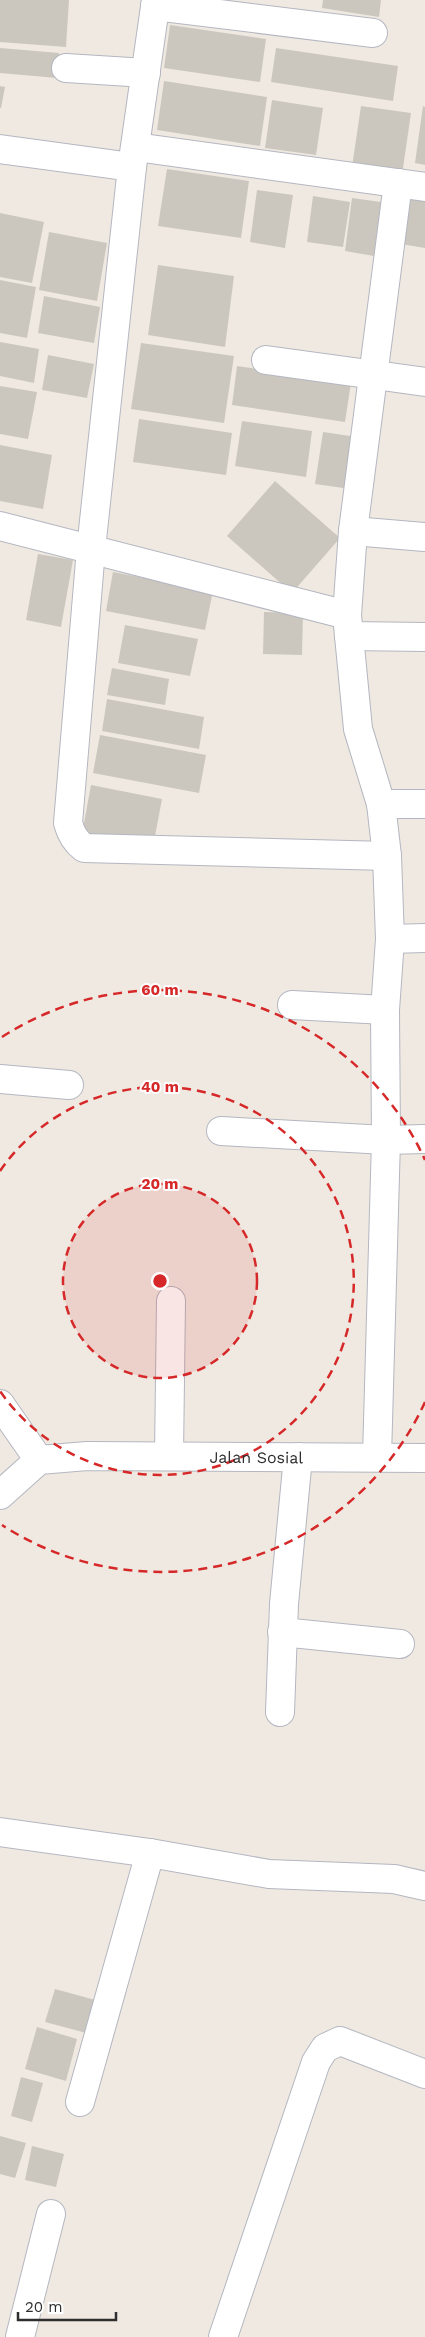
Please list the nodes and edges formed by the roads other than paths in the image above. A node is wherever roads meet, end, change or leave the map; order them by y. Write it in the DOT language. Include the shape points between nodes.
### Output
graph roads {
  1 [pos="155,3"];
  2 [pos="374,34"];
  3 [pos="66,68"];
  4 [pos="146,73"];
  5 [pos="0,149"];
  6 [pos="134,157"];
  7 [pos="398,183"];
  8 [pos="425,187"];
  9 [pos="266,360"];
  10 [pos="372,374"];
  11 [pos="425,382"];
  12 [pos="0,526"];
  13 [pos="353,531"];
  14 [pos="425,537"];
  15 [pos="91,549"];
  16 [pos="348,626"];
  17 [pos="425,637"];
  18 [pos="381,804"];
  19 [pos="425,804"];
  20 [pos="387,856"];
  21 [pos="425,938"];
  22 [pos="390,939"];
  23 [pos="292,1005"];
  24 [pos="385,1010"];
  25 [pos="0,1079"];
  26 [pos="70,1085"];
  27 [pos="221,1131"];
  28 [pos="425,1139"];
  29 [pos="386,1140"];
  30 [pos="171,1301"];
  31 [pos="0,1404"];
  32 [pos="169,1456"];
  33 [pos="298,1457"];
  34 [pos="377,1457"];
  35 [pos="425,1458"];
  36 [pos="39,1460"];
  37 [pos="0,1495"];
  38 [pos="282,1632"];
  39 [pos="400,1644"];
  40 [pos="280,1712"];
  41 [pos="2,1838"];
  42 [pos="150,1853"];
  43 [pos="425,1886"];
  44 [pos="425,2074"];
  45 [pos="80,2102"];
  46 [pos="51,2214"];
  47 [pos="20,2337"];
  48 [pos="222,2337"];
  1 -- 2 [label="street"];
  1 -- 4 [label="street"];
  3 -- 4 [label="street"];
  4 -- 6 [label="street"];
  5 -- 6 [label="street"];
  6 -- 7 [label="street"];
  6 -- 15 [label="street"];
  7 -- 8 [label="street"];
  7 -- 10 [label="street"];
  9 -- 10 [label="street"];
  10 -- 11 [label="street"];
  10 -- 13 [label="street"];
  12 -- 15 [label="street"];
  13 -- 14 [label="street"];
  13 -- 16 [label="street"];
  15 -- 16 [label="street"];
  15 -- 20 [label="street" via="68,823 76,842 84,848"];
  16 -- 17 [label="street"];
  16 -- 18 [label="street" via="358,729"];
  18 -- 19 [label="street"];
  18 -- 20 [label="street"];
  20 -- 22 [label="street"];
  21 -- 22 [label="street"];
  22 -- 24 [label="street"];
  23 -- 24 [label="street"];
  24 -- 29 [label="street"];
  25 -- 26 [label="street"];
  27 -- 29 [label="street"];
  28 -- 29 [label="street"];
  29 -- 34 [label="street"];
  30 -- 32 [label="street"];
  31 -- 36 [label="street"];
  32 -- 33 [label="street, Jalan Sosial"];
  32 -- 36 [label="street, Jalan Sosial" via="87,1456"];
  33 -- 34 [label="street, Jalan Sosial"];
  33 -- 38 [label="street"];
  34 -- 35 [label="street, Jalan Sosial"];
  36 -- 37 [label="street"];
  38 -- 39 [label="street"];
  38 -- 40 [label="street"];
  41 -- 42 [label="street"];
  42 -- 43 [label="street" via="269,1874 394,1879"];
  42 -- 45 [label="street"];
  44 -- 48 [label="street" via="340,2042 325,2048 316,2062"];
  46 -- 47 [label="street"];
}
